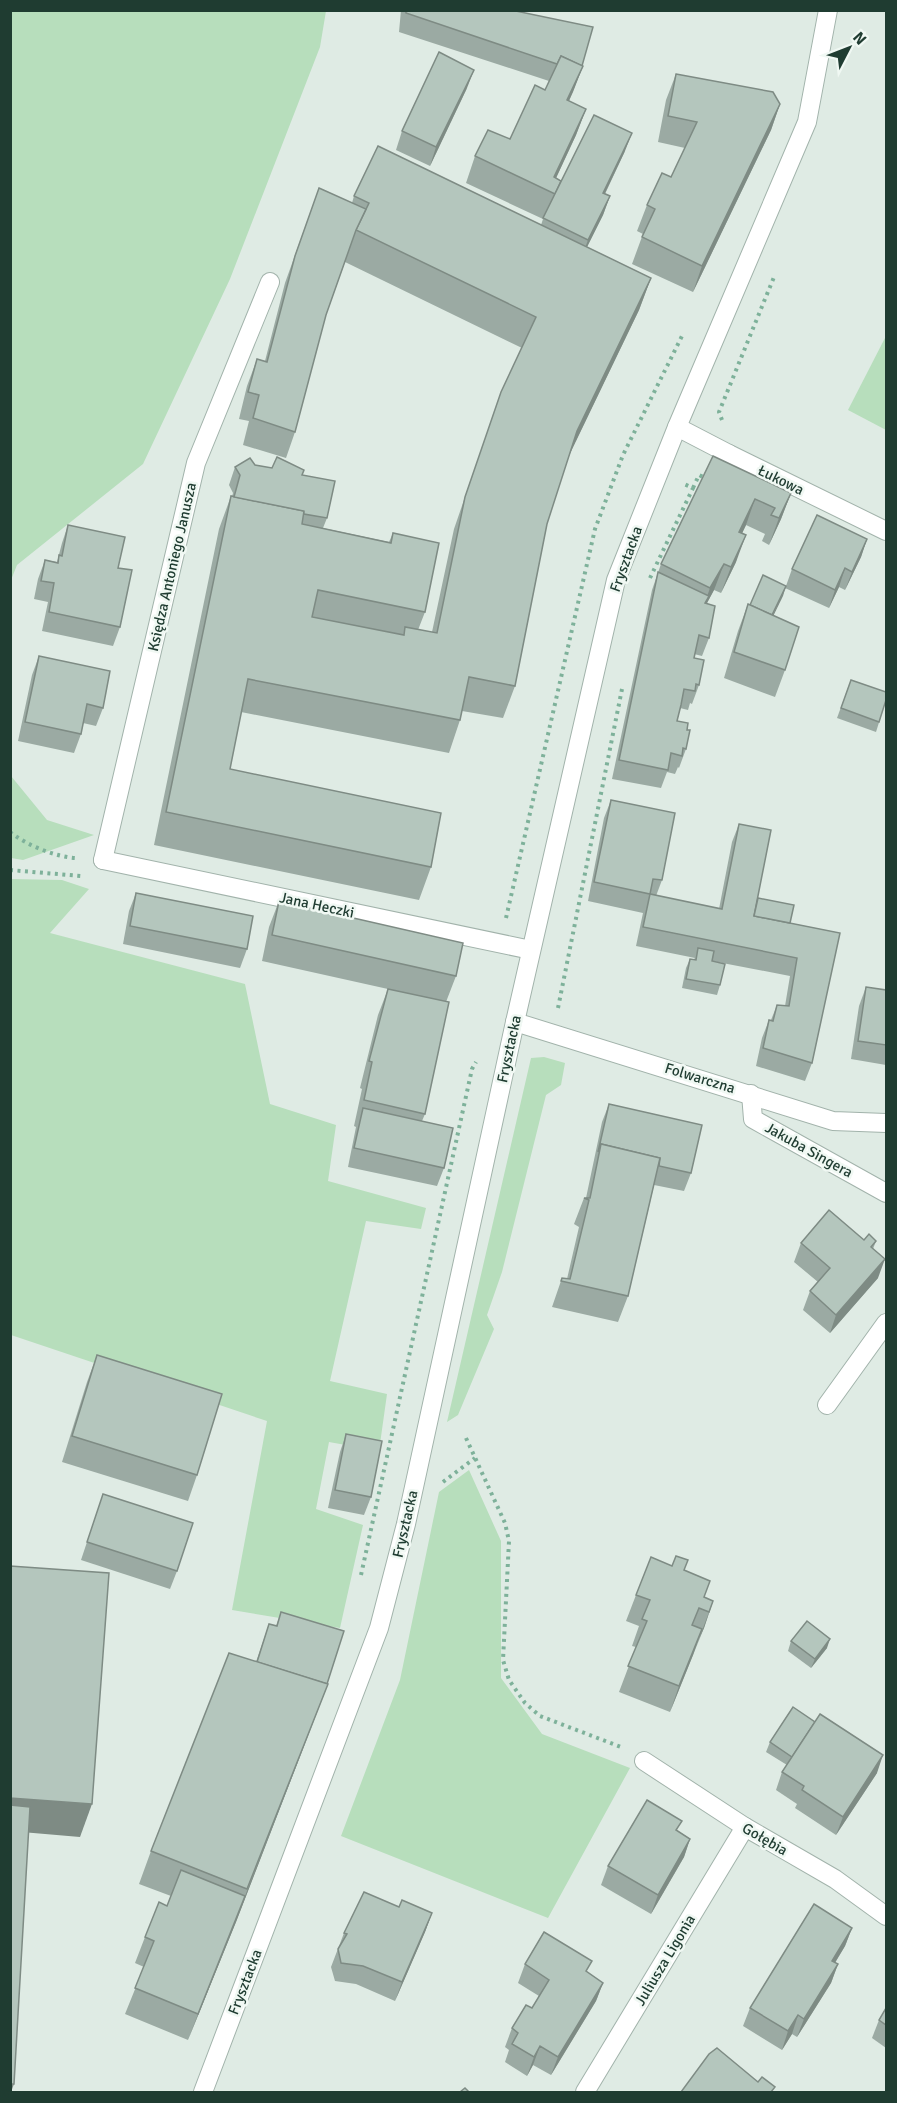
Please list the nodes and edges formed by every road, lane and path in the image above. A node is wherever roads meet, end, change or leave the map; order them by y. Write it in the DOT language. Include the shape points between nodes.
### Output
graph roads {
  1 [pos="828,10"];
  2 [pos="777,270"];
  3 [pos="270,282"];
  4 [pos="677,427"];
  5 [pos="729,454"];
  6 [pos="624,455"];
  7 [pos="660,472"];
  8 [pos="693,488"];
  9 [pos="886,531"];
  10 [pos="646,584"];
  11 [pos="625,677"];
  12 [pos="10,832"];
  13 [pos="103,860"];
  14 [pos="10,870"];
  15 [pos="89,877"];
  16 [pos="531,950"];
  17 [pos="514,1022"];
  18 [pos="553,1033"];
  19 [pos="751,1094"];
  20 [pos="886,1123"];
  21 [pos="886,1193"];
  22 [pos="886,1323"];
  23 [pos="827,1405"];
  24 [pos="465,1438"];
  25 [pos="644,1761"];
  26 [pos="745,1827"];
  27 [pos="886,1916"];
  28 [pos="203,2092"];
  29 [pos="585,2092"];
  1 -- 4 [label="street, Frysztacka" via="807,122"];
  2 -- 5 [label="path" via="719,412 725,426 739,435"];
  3 -- 13 [label="street, Księdza Antoniego Janusza" via="196,462"];
  4 -- 5 [label="street, Łukowa"];
  4 -- 7 [label="street, Frysztacka"];
  5 -- 8 [label="path" via="715,482 699,475"];
  5 -- 9 [label="street, Łukowa"];
  6 -- 7 [label="path"];
  7 -- 8 [label="path"];
  7 -- 16 [label="street, Frysztacka" via="616,580"];
  8 -- 10 [label="path"];
  11 -- 18 [label="path"];
  12 -- 13 [label="path" via="18,839 67,858"];
  13 -- 16 [label="street, Jana Heczki"];
  14 -- 15 [label="path"];
  16 -- 17 [label="street, Frysztacka"];
  17 -- 18 [label="street, Folwarczna"];
  17 -- 28 [label="street, Frysztacka" via="380,1628"];
  18 -- 19 [label="street, Folwarczna"];
  19 -- 20 [label="street, Folwarczna" via="833,1121"];
  19 -- 21 [label="street, Jakuba Singera" via="753,1119"];
  22 -- 23 [label="street"];
  24 -- 25 [label="path" via="505,1523 509,1541 502,1660 508,1680 540,1716 624,1748"];
  25 -- 26 [label="street, Gołębia"];
  26 -- 27 [label="street, Gołębia" via="835,1879"];
  26 -- 29 [label="street, Juliusza Ligonia"];
}
